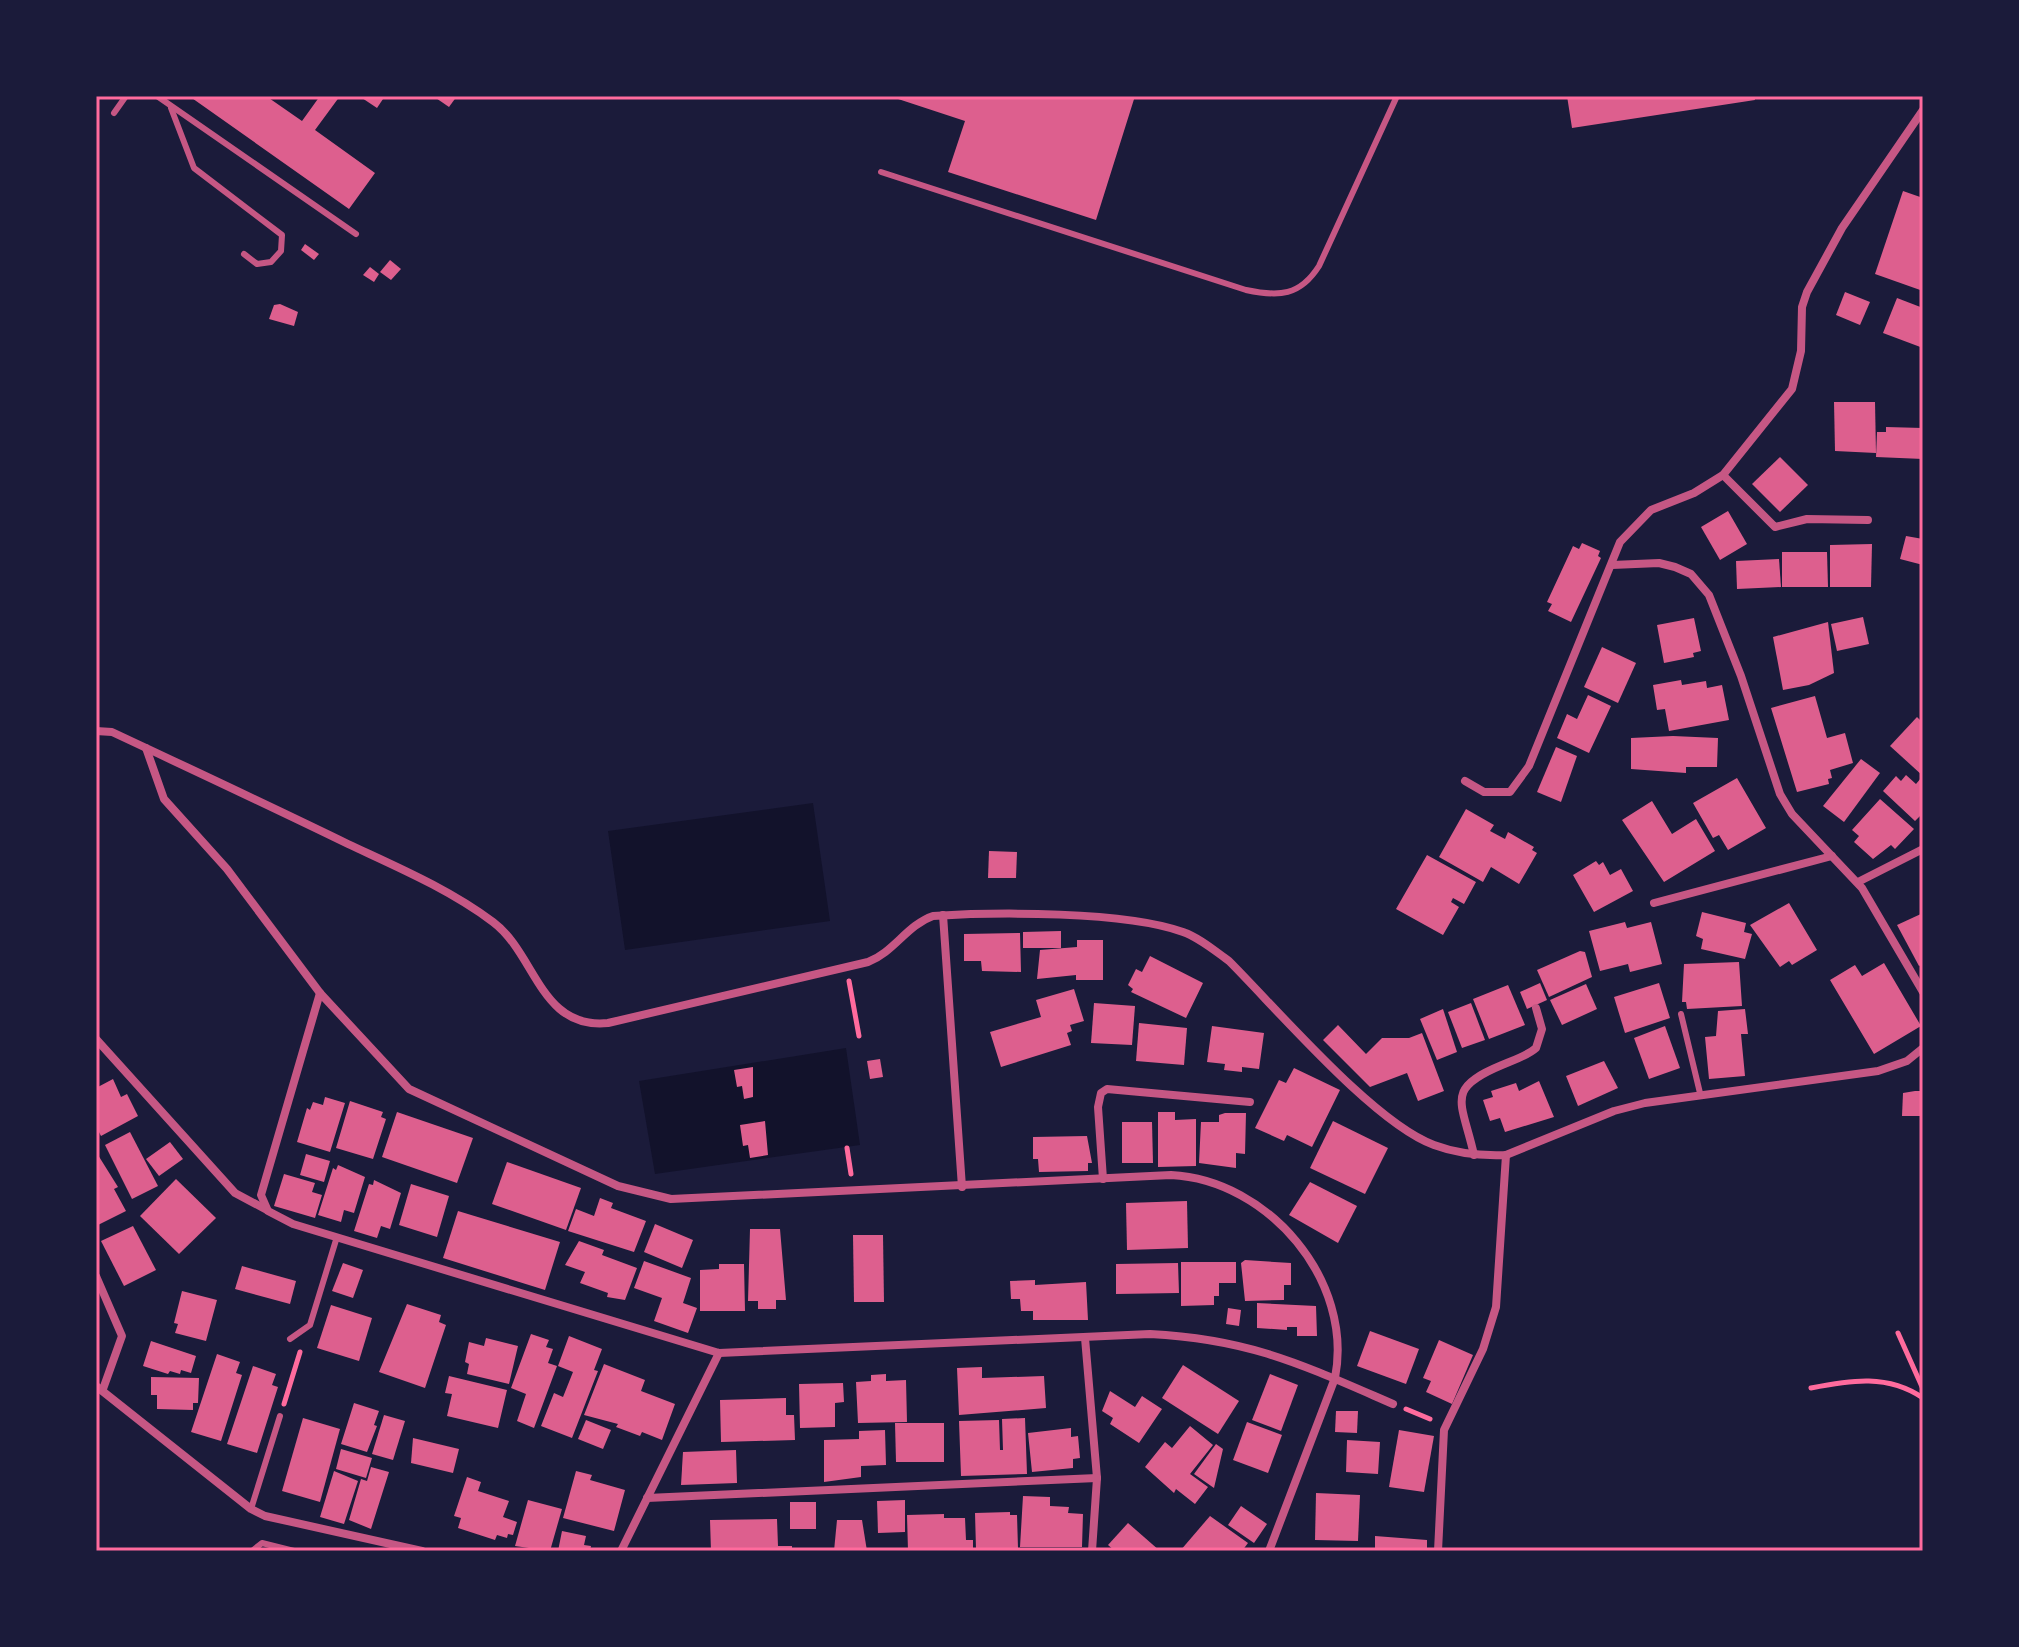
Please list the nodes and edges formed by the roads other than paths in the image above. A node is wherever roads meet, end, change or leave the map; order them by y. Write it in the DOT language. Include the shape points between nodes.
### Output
graph roads {
  1 [pos="126,96"];
  2 [pos="157,96"];
  3 [pos="1397,96"];
  4 [pos="171,108"];
  5 [pos="1923,110"];
  6 [pos="114,113"];
  7 [pos="881,172"];
  8 [pos="356,234"];
  9 [pos="244,254"];
  10 [pos="1723,475"];
  11 [pos="1868,520"];
  12 [pos="1612,565"];
  13 [pos="96,731"];
  14 [pos="146,748"];
  15 [pos="1465,781"];
  16 [pos="1923,849"];
  17 [pos="1832,856"];
  18 [pos="1858,882"];
  19 [pos="1654,903"];
  20 [pos="943,915"];
  21 [pos="1920,977"];
  22 [pos="1923,992"];
  23 [pos="320,993"];
  24 [pos="1536,1008"];
  25 [pos="1681,1014"];
  26 [pos="96,1039"];
  27 [pos="1923,1048"];
  28 [pos="1700,1093"];
  29 [pos="1250,1102"];
  30 [pos="1474,1155"];
  31 [pos="1506,1155"];
  32 [pos="1103,1179"];
  33 [pos="962,1187"];
  34 [pos="268,1211"];
  35 [pos="336,1240"];
  36 [pos="96,1276"];
  37 [pos="1085,1338"];
  38 [pos="290,1339"];
  39 [pos="719,1353"];
  40 [pos="1335,1378"];
  41 [pos="100,1387"];
  42 [pos="1393,1404"];
  43 [pos="280,1416"];
  44 [pos="1097,1478"];
  45 [pos="647,1498"];
  46 [pos="251,1509"];
  47 [pos="252,1551"];
  48 [pos="294,1551"];
  49 [pos="422,1551"];
  50 [pos="621,1551"];
  51 [pos="1092,1551"];
  52 [pos="1269,1551"];
  53 [pos="1438,1551"];
  1 -- 6 [label="lane"];
  2 -- 4 [label="lane"];
  3 -- 7 [label="lane" via="1319,266 1310,281 1288,294 1246,290"];
  4 -- 8 [label="lane"];
  4 -- 9 [label="lane" via="194,168 282,235 281,251 271,262 257,264"];
  5 -- 10 [label="street" via="1842,228 1807,292 1792,389"];
  10 -- 11 [label="street" via="1775,527 1807,519"];
  10 -- 12 [label="street" via="1651,510 1620,542"];
  12 -- 15 [label="street" via="1529,766 1510,792 1484,792"];
  12 -- 17 [label="street" via="1667,565 1702,584 1736,662 1780,794"];
  13 -- 14 [label="street" via="112,732"];
  14 -- 20 [label="street" via="444,890 507,934 540,986 572,1020 608,1023 847,969 878,958 922,919"];
  14 -- 23 [label="street" via="164,799 227,869"];
  16 -- 18 [label="street"];
  17 -- 18 [label="street"];
  17 -- 19 [label="street"];
  18 -- 21 [label="street"];
  20 -- 30 [label="street" via="1115,919 1185,933 1229,961 1374,1106 1433,1145"];
  20 -- 33 [label="street"];
  21 -- 22 [label="street"];
  23 -- 33 [label="street" via="409,1089 618,1186 671,1199"];
  23 -- 34 [label="street" via="261,1195"];
  24 -- 30 [label="street" via="1542,1035 1536,1048 1474,1077 1465,1087 1462,1101"];
  25 -- 28 [label="lane"];
  26 -- 34 [label="street" via="235,1193"];
  27 -- 28 [label="street" via="1907,1061 1878,1071"];
  28 -- 31 [label="street" via="1614,1111"];
  29 -- 32 [label="street" via="1107,1089 1098,1107"];
  30 -- 31 [label="street"];
  31 -- 53 [label="street" via="1496,1307 1440,1451"];
  32 -- 33 [label="street"];
  32 -- 40 [label="street" via="1193,1176 1236,1191 1276,1220 1312,1264 1330,1300 1339,1356"];
  34 -- 35 [label="street"];
  35 -- 38 [label="lane" via="310,1325"];
  35 -- 39 [label="street"];
  36 -- 41 [label="street" via="122,1336"];
  37 -- 39 [label="street"];
  37 -- 40 [label="street" via="1150,1334 1221,1340 1303,1363"];
  37 -- 44 [label="street"];
  39 -- 45 [label="street"];
  40 -- 42 [label="street"];
  40 -- 52 [label="street"];
  41 -- 46 [label="street"];
  43 -- 46 [label="lane"];
  44 -- 45 [label="street"];
  44 -- 51 [label="street"];
  45 -- 50 [label="street"];
  46 -- 49 [label="street"];
  47 -- 48 [label="lane" via="262,1543"];
}
